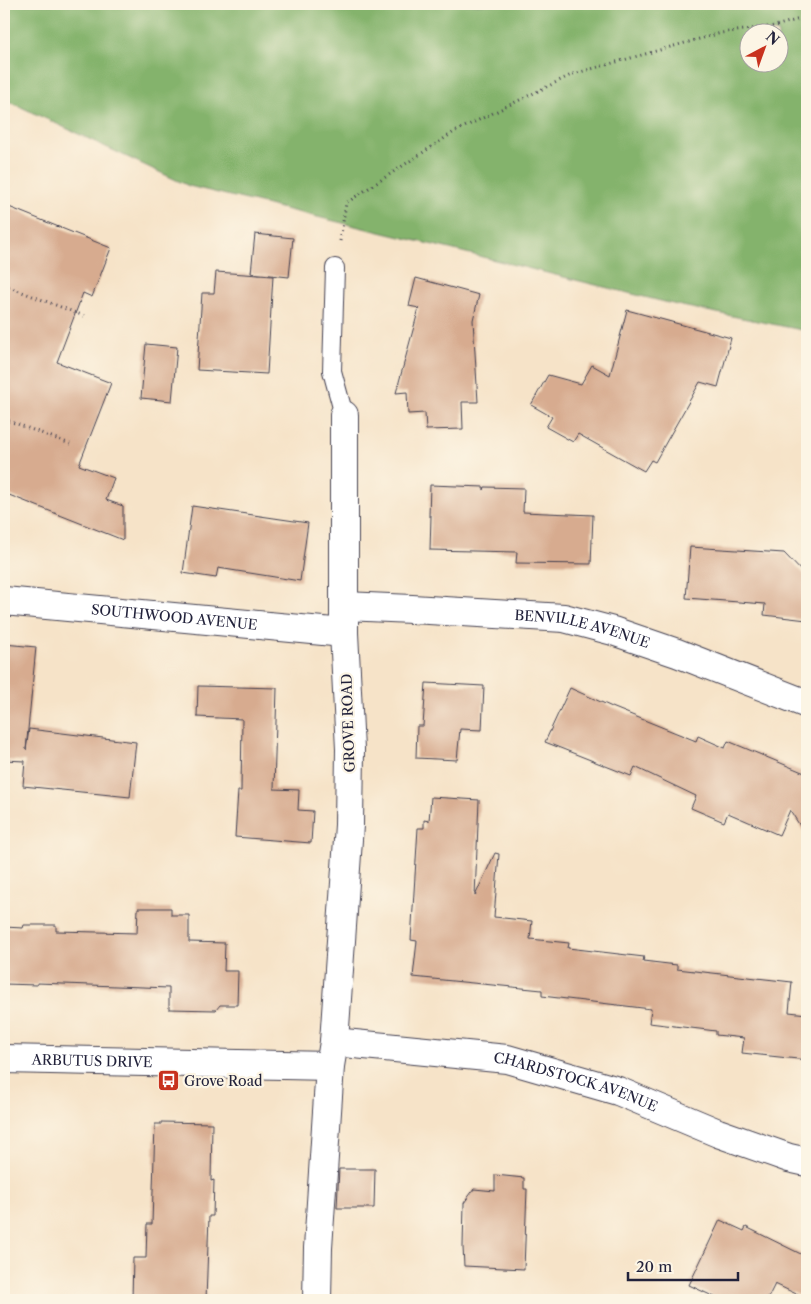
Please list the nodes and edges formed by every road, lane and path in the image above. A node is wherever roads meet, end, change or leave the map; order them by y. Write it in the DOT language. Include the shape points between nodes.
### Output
graph roads {
  1 [pos="807,17"];
  2 [pos="335,268"];
  3 [pos="4,285"];
  4 [pos="84,316"];
  5 [pos="344,415"];
  6 [pos="4,419"];
  7 [pos="70,444"];
  8 [pos="4,601"];
  9 [pos="345,620"];
  10 [pos="807,704"];
  11 [pos="332,1054"];
  12 [pos="4,1059"];
  13 [pos="807,1162"];
  14 [pos="317,1300"];
  1 -- 2 [label="path" via="775,26 721,33 573,74 454,132 346,203"];
  2 -- 5 [label="lane" via="332,371"];
  3 -- 4 [label="path"];
  5 -- 9 [label="street, GROVE ROAD"];
  6 -- 7 [label="path"];
  8 -- 9 [label="street, SOUTHWOOD AVENUE"];
  9 -- 10 [label="street, BENVILLE AVENUE" via="412,609 564,618 677,653"];
  9 -- 11 [label="street, GROVE ROAD" via="349,825"];
  11 -- 12 [label="street, ARBUTUS DRIVE"];
  11 -- 13 [label="street, CHARDSTOCK AVENUE" via="507,1059 618,1090 718,1133"];
  11 -- 14 [label="street, GROVE ROAD"];
}
